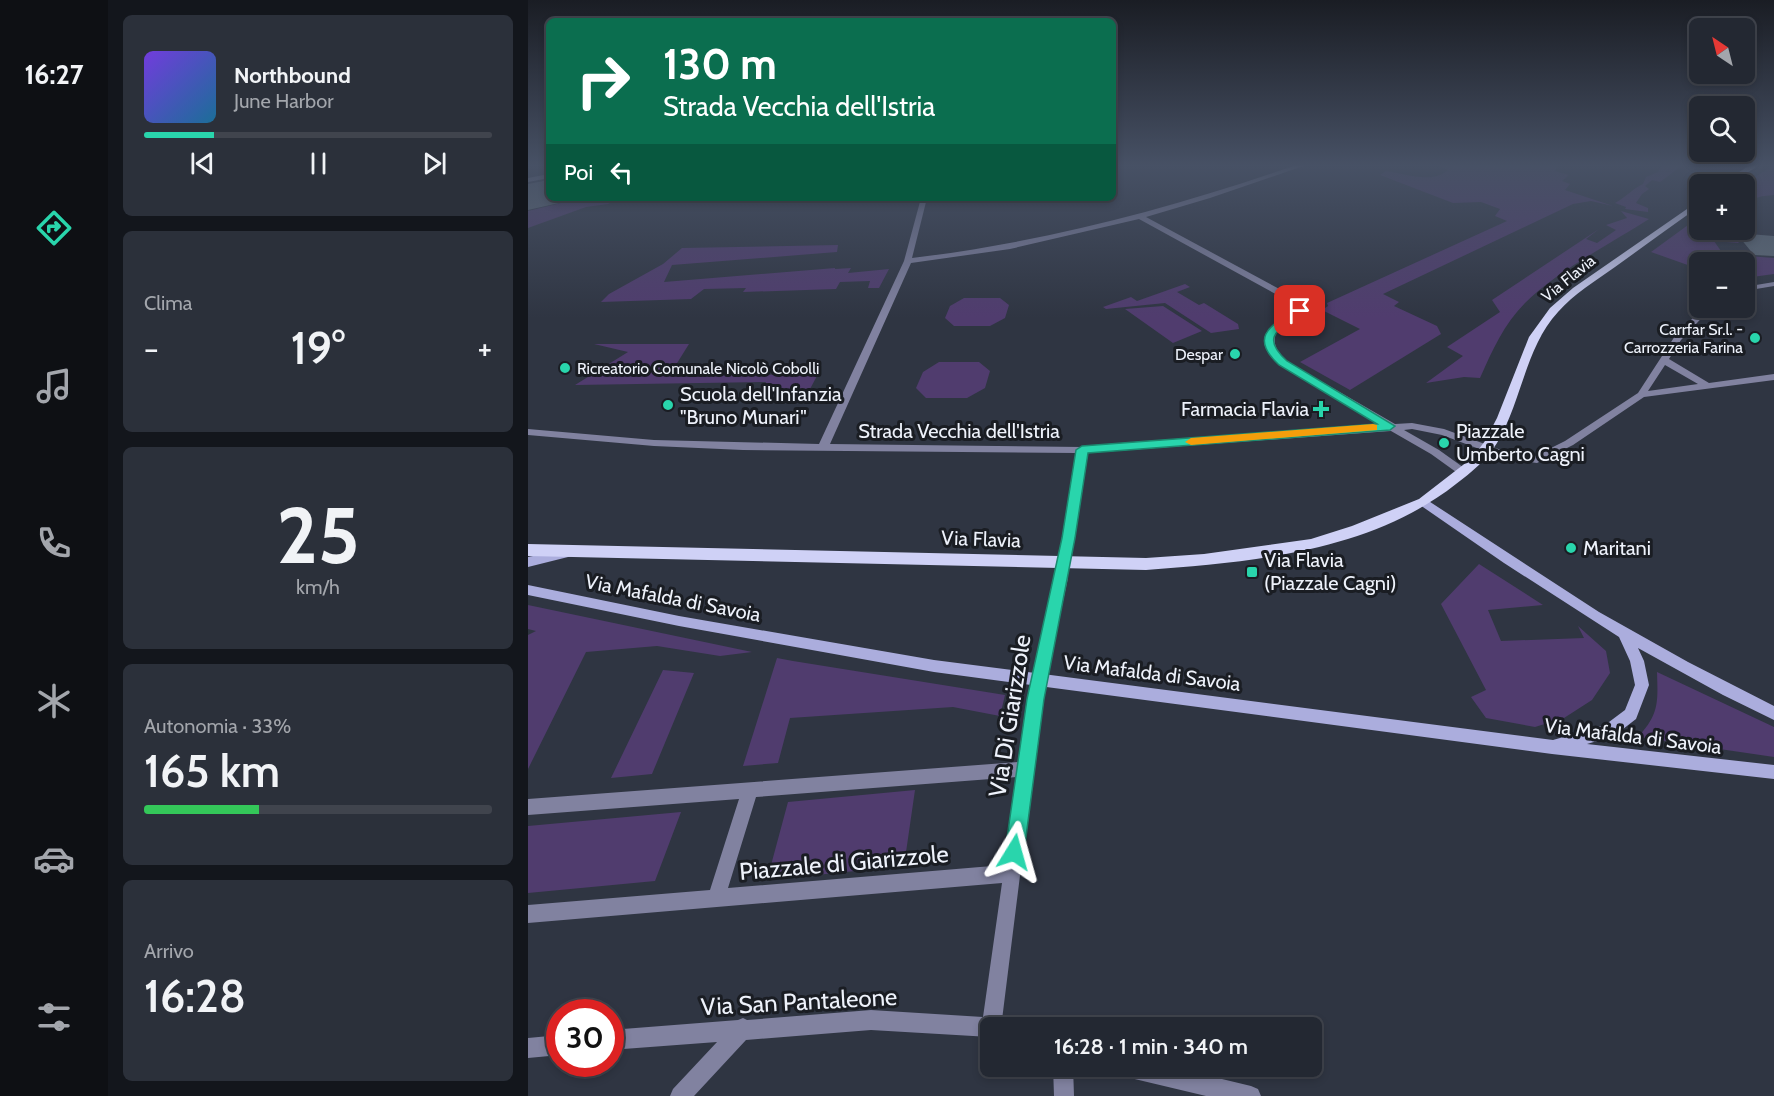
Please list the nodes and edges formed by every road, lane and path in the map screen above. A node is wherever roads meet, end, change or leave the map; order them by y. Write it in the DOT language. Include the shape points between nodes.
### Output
graph roads {
  1 [pos="920,215"];
  2 [pos="1151,215"];
  3 [pos="1681,215"];
  4 [pos="1142,218"];
  5 [pos="908,261"];
  6 [pos="1774,284"];
  7 [pos="1755,287"];
  8 [pos="1697,318"];
  9 [pos="1664,360"];
  10 [pos="1774,377"];
  11 [pos="1707,386"];
  12 [pos="1641,395"];
  13 [pos="1390,426"];
  14 [pos="528,432"];
  15 [pos="823,448"];
  16 [pos="1486,449"];
  17 [pos="1082,450"];
  18 [pos="1463,473"];
  19 [pos="1424,502"];
  20 [pos="528,550"];
  21 [pos="580,550"];
  22 [pos="528,562"];
  23 [pos="528,590"];
  24 [pos="1625,636"];
  25 [pos="1774,713"];
  26 [pos="1552,747"];
  27 [pos="1026,769"];
  28 [pos="1774,772"];
  29 [pos="750,790"];
  30 [pos="528,807"];
  31 [pos="1011,873"];
  32 [pos="716,898"];
  33 [pos="528,914"];
  34 [pos="992,1017"];
  35 [pos="980,1026"];
  36 [pos="743,1028"];
  37 [pos="624,1039"];
  38 [pos="546,1046"];
  39 [pos="528,1048"];
  40 [pos="1064,1077"];
  41 [pos="1169,1077"];
  42 [pos="680,1096"];
  43 [pos="1064,1096"];
  44 [pos="1251,1096"];
  1 -- 5 [label="street"];
  2 -- 4 [label="street"];
  3 -- 16 [label="main road, Via Flavia" via="1554,310 1534,337 1503,417"];
  4 -- 5 [label="street" via="1042,242"];
  4 -- 13 [label="street" via="1295,301 1301,308 1270,334 1271,352 1283,363"];
  5 -- 15 [label="street"];
  6 -- 7 [label="street"];
  8 -- 9 [label="street"];
  9 -- 11 [label="street"];
  9 -- 12 [label="street"];
  10 -- 11 [label="street"];
  11 -- 12 [label="street"];
  12 -- 16 [label="street" via="1537,460 1520,460"];
  13 -- 16 [label="street" via="1428,428"];
  13 -- 17 [label="street, Strada Vecchia dell'Istria"];
  13 -- 18 [label="street"];
  14 -- 15 [label="street, Strada Vecchia dell'Istria" via="654,443"];
  15 -- 17 [label="street, Strada Vecchia dell'Istria"];
  16 -- 18 [label="main road"];
  17 -- 27 [label="street, Via Di Giarizzole, bridge" via="1069,538 1035,699"];
  18 -- 19 [label="main road"];
  19 -- 21 [label="main road, Via Flavia" via="1311,544 1204,560 1146,564"];
  19 -- 24 [label="street"];
  20 -- 21 [label="main road, Via Flavia"];
  21 -- 22 [label="street"];
  23 -- 26 [label="street, Via Mafalda di Savoia" via="934,666"];
  24 -- 25 [label="street"];
  24 -- 26 [label="street" via="1637,661 1642,686 1631,714 1609,730"];
  26 -- 28 [label="street, Via Mafalda di Savoia"];
  27 -- 29 [label="street"];
  27 -- 31 [label="street, Via Di Giarizzole"];
  29 -- 30 [label="street"];
  29 -- 32 [label="street, Piazzale di Giarizzole"];
  31 -- 32 [label="street, Piazzale di Giarizzole"];
  31 -- 34 [label="street, Via Di Giarizzole"];
  32 -- 33 [label="street, Piazzale di Giarizzole"];
  35 -- 36 [label="street, Via San Pantaleone" via="871,1020"];
  36 -- 37 [label="street, Via San Pantaleone"];
  36 -- 42 [label="street"];
  38 -- 39 [label="street"];
  40 -- 43 [label="street"];
  41 -- 44 [label="street"];
}
